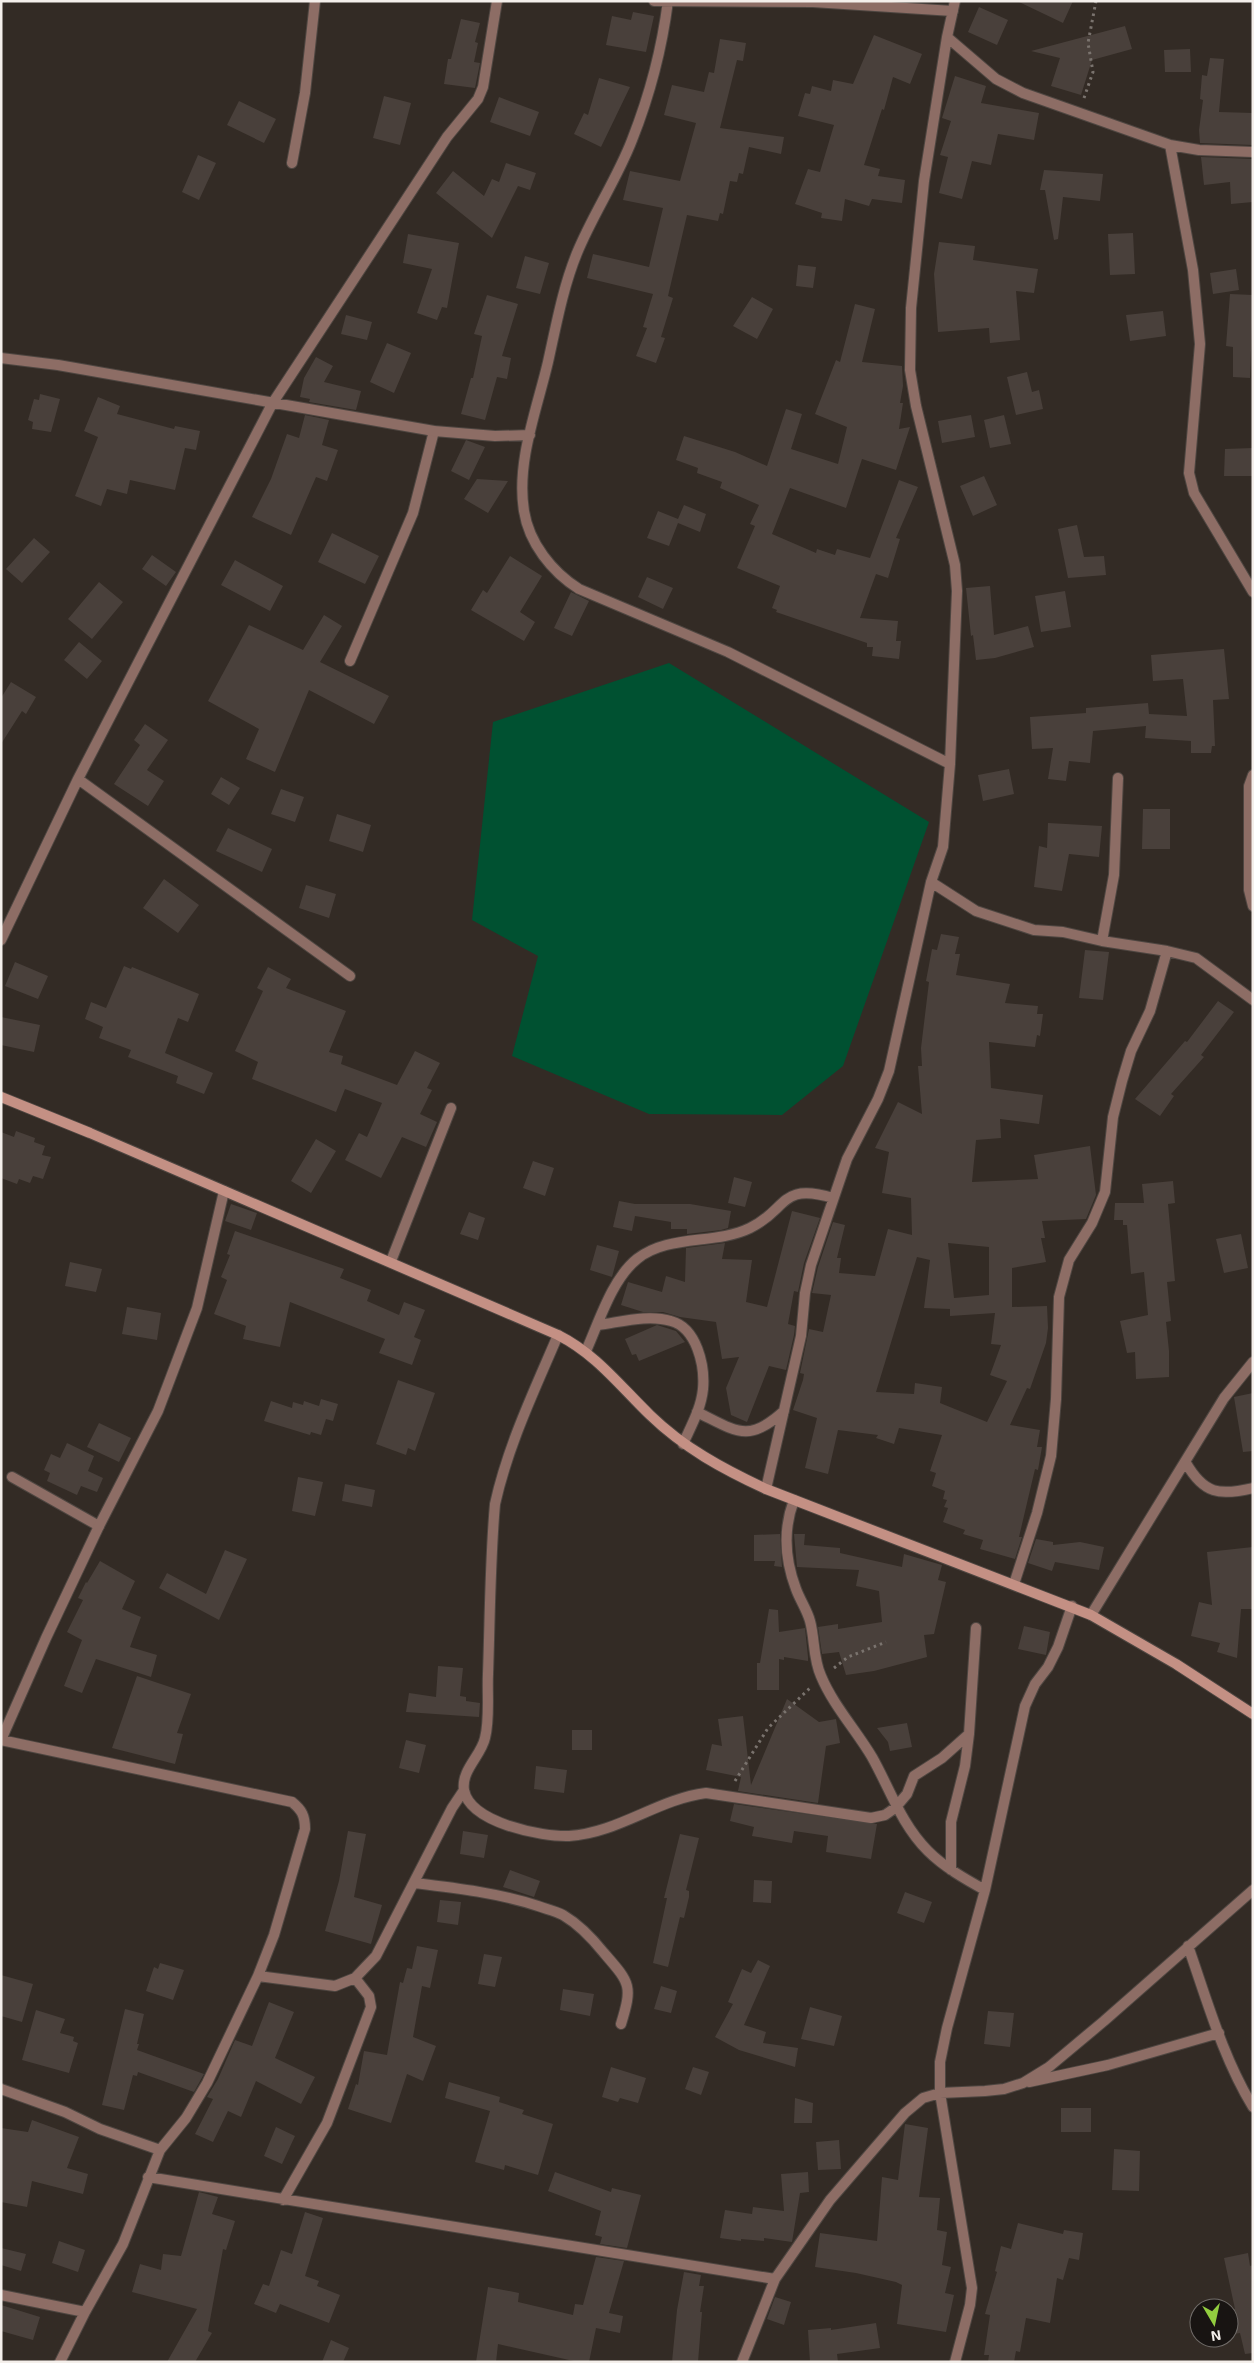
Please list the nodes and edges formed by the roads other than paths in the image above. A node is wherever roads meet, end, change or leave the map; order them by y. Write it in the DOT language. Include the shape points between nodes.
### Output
graph roads {
  1 [pos="315,1"];
  2 [pos="497,1"];
  3 [pos="654,1"];
  4 [pos="668,2"];
  5 [pos="954,6"];
  6 [pos="947,37"];
  7 [pos="1170,144"];
  8 [pos="1253,152"];
  9 [pos="292,163"];
  10 [pos="1,358"];
  11 [pos="272,404"];
  12 [pos="434,431"];
  13 [pos="530,435"];
  14 [pos="1253,592"];
  15 [pos="350,661"];
  16 [pos="950,764"];
  17 [pos="1253,775"];
  18 [pos="1118,778"];
  19 [pos="78,779"];
  20 [pos="931,882"];
  21 [pos="1253,906"];
  22 [pos="1,940"];
  23 [pos="1102,941"];
  24 [pos="1167,951"];
  25 [pos="350,976"];
  26 [pos="1253,1000"];
  27 [pos="1,1097"];
  28 [pos="451,1108"];
  29 [pos="224,1192"];
  30 [pos="833,1198"];
  31 [pos="391,1261"];
  32 [pos="598,1325"];
  33 [pos="558,1335"];
  34 [pos="586,1351"];
  35 [pos="1253,1362"];
  36 [pos="784,1411"];
  37 [pos="698,1412"];
  38 [pos="683,1444"];
  39 [pos="1186,1463"];
  40 [pos="12,1477"];
  41 [pos="1253,1488"];
  42 [pos="766,1489"];
  43 [pos="794,1500"];
  44 [pos="99,1526"];
  45 [pos="1014,1584"];
  46 [pos="1072,1606"];
  47 [pos="1091,1615"];
  48 [pos="976,1628"];
  49 [pos="1253,1714"];
  50 [pos="969,1734"];
  51 [pos="1,1740"];
  52 [pos="464,1790"];
  53 [pos="895,1808"];
  54 [pos="951,1870"];
  55 [pos="415,1883"];
  56 [pos="985,1890"];
  57 [pos="1253,1890"];
  58 [pos="1188,1946"];
  59 [pos="258,1976"];
  60 [pos="355,1978"];
  61 [pos="621,2024"];
  62 [pos="1219,2033"];
  63 [pos="1023,2083"];
  64 [pos="1,2089"];
  65 [pos="940,2093"];
  66 [pos="1253,2107"];
  67 [pos="160,2150"];
  68 [pos="148,2177"];
  69 [pos="283,2200"];
  70 [pos="775,2279"];
  71 [pos="1,2295"];
  72 [pos="85,2312"];
  73 [pos="60,2362"];
  74 [pos="742,2362"];
  75 [pos="955,2362"];
  1 -- 9 [label="street" via="305,93"];
  2 -- 11 [label="street" via="483,87 478,99 447,137"];
  3 -- 4 [label="street"];
  4 -- 5 [label="street"];
  4 -- 13 [label="street" via="649,93 632,142 577,253"];
  5 -- 6 [label="street"];
  6 -- 7 [label="street" via="996,79 1023,93"];
  6 -- 16 [label="street" via="924,181 911,308 910,370 955,565 957,591"];
  7 -- 8 [label="street" via="1198,150"];
  7 -- 14 [label="street" via="1193,270 1200,344 1189,473 1194,493"];
  10 -- 11 [label="street" via="58,364"];
  11 -- 12 [label="street"];
  11 -- 19 [label="street"];
  12 -- 13 [label="street"];
  12 -- 15 [label="street" via="413,512"];
  13 -- 16 [label="street" via="523,479 524,512 541,552 563,579 579,589 728,652"];
  16 -- 20 [label="street" via="943,847"];
  17 -- 21 [label="street" via="1249,786 1249,890"];
  18 -- 23 [label="street" via="1114,875"];
  19 -- 22 [label="street"];
  19 -- 25 [label="street"];
  20 -- 23 [label="street" via="976,911 1034,930 1063,932"];
  20 -- 30 [label="street" via="888,1070 878,1099 847,1159"];
  23 -- 24 [label="street"];
  24 -- 26 [label="street" via="1196,958"];
  24 -- 45 [label="street" via="1150,1011 1122,1081 1113,1117 1105,1192 1092,1223 1069,1260 1058,1297 1056,1399 1050,1456 1037,1513"];
  27 -- 29 [label="street"];
  28 -- 31 [label="street"];
  29 -- 31 [label="street"];
  29 -- 44 [label="street" via="197,1308 182,1352 158,1411"];
  30 -- 32 [label="street" via="814,1192 798,1193 779,1204 751,1228 658,1247 638,1258 622,1274"];
  30 -- 36 [label="street" via="807,1284 801,1336"];
  31 -- 33 [label="street"];
  32 -- 34 [label="street"];
  32 -- 37 [label="street" via="656,1318 673,1321 687,1330 696,1344 702,1367 703,1390"];
  33 -- 34 [label="street"];
  33 -- 52 [label="street" via="530,1401 495,1504 485,1737 465,1776"];
  34 -- 38 [label="street"];
  35 -- 39 [label="street" via="1224,1398"];
  36 -- 37 [label="street" via="768,1426 748,1432 735,1431"];
  36 -- 42 [label="street"];
  37 -- 38 [label="street"];
  38 -- 42 [label="street" via="724,1470"];
  39 -- 41 [label="street" via="1195,1478 1210,1491 1230,1493"];
  39 -- 47 [label="street"];
  40 -- 44 [label="street"];
  42 -- 43 [label="street"];
  43 -- 45 [label="street"];
  43 -- 53 [label="street" via="786,1532 789,1560 796,1588 810,1620 816,1662 822,1678 871,1756"];
  44 -- 51 [label="street"];
  45 -- 46 [label="street"];
  46 -- 47 [label="street"];
  46 -- 56 [label="street" via="1058,1647 1025,1706"];
  47 -- 49 [label="street" via="1176,1664"];
  48 -- 50 [label="street"];
  50 -- 53 [label="street" via="942,1758 914,1776 907,1794"];
  50 -- 54 [label="street" via="951,1822"];
  51 -- 59 [label="street" via="292,1802 300,1808 305,1818 305,1829 274,1935"];
  52 -- 53 [label="street" via="474,1806 492,1819 518,1829 570,1836 617,1824 687,1795 706,1793 871,1818 885,1816"];
  52 -- 55 [label="street"];
  53 -- 54 [label="street" via="928,1851"];
  54 -- 56 [label="street"];
  55 -- 60 [label="street" via="376,1956"];
  55 -- 61 [label="street" via="487,1893 562,1914 587,1932 625,1977 628,2002"];
  56 -- 65 [label="street" via="947,2028 940,2062"];
  57 -- 58 [label="street"];
  58 -- 62 [label="street"];
  58 -- 63 [label="street" via="1097,2027"];
  59 -- 60 [label="street" via="336,1986"];
  59 -- 67 [label="street" via="208,2083"];
  60 -- 69 [label="street" via="369,1996 371,2007 327,2123"];
  62 -- 63 [label="street" via="1108,2065"];
  62 -- 66 [label="street" via="1240,2086"];
  63 -- 65 [label="street" via="1004,2089"];
  64 -- 67 [label="street"];
  65 -- 70 [label="street" via="923,2098 905,2113 830,2200"];
  65 -- 75 [label="street" via="972,2288"];
  67 -- 68 [label="street"];
  68 -- 69 [label="street"];
  68 -- 72 [label="street" via="123,2244"];
  69 -- 70 [label="street"];
  70 -- 74 [label="street"];
  71 -- 72 [label="street"];
  72 -- 73 [label="street"];
}
